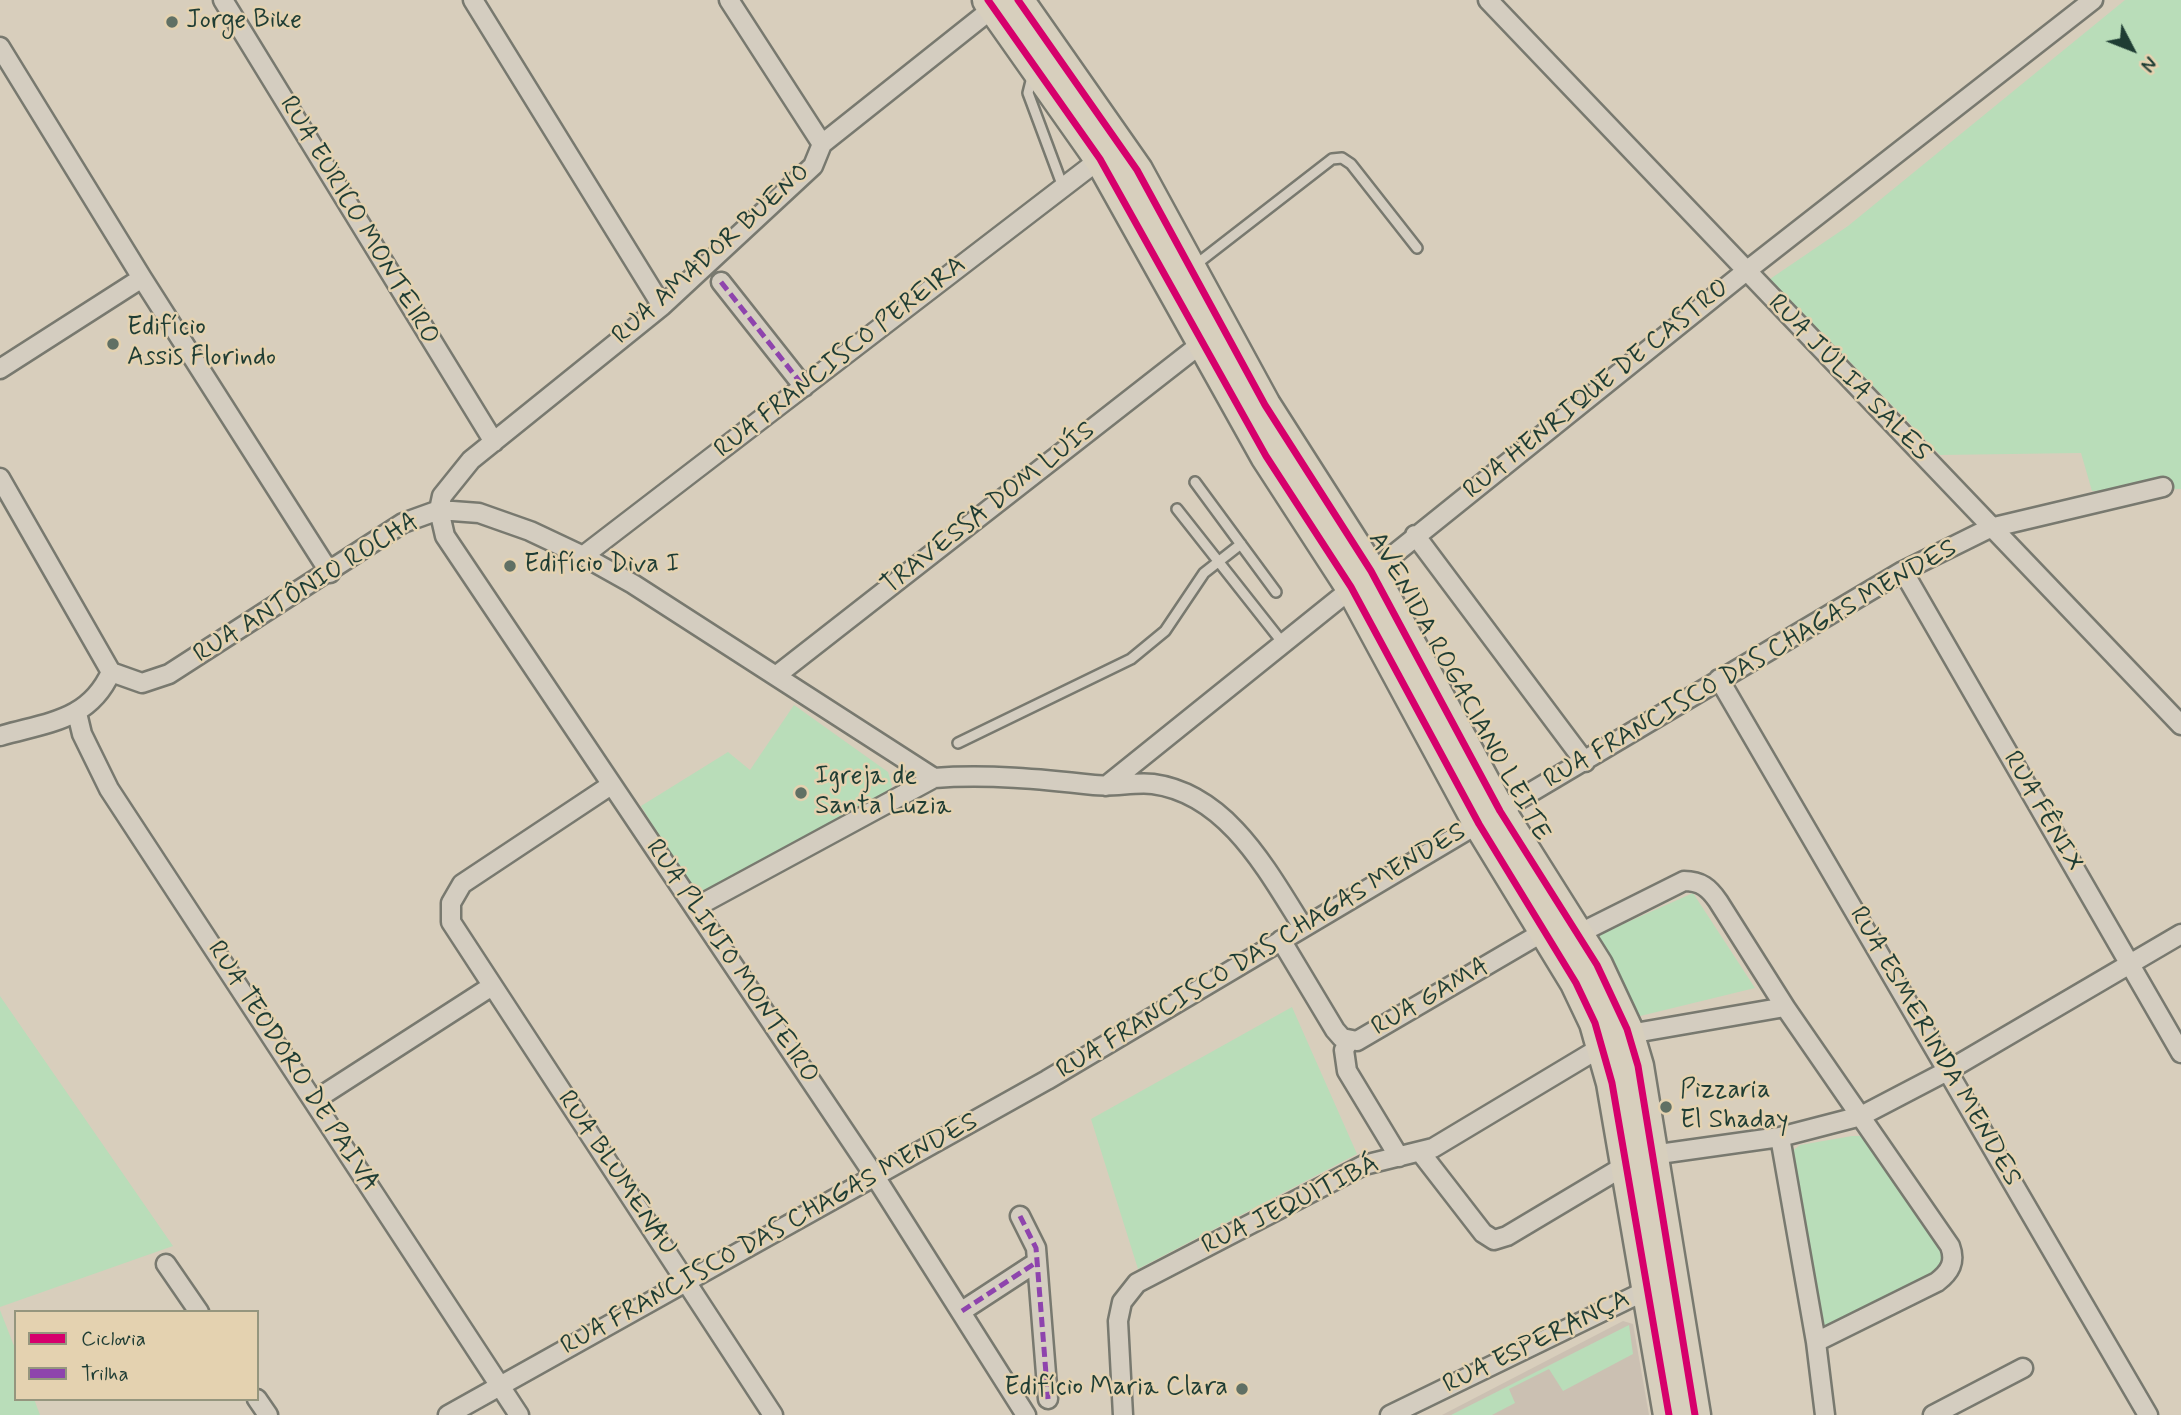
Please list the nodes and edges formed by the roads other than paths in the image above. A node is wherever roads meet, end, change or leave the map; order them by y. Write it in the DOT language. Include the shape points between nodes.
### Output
graph roads {
  1 [pos="223,0"];
  2 [pos="473,0"];
  3 [pos="729,0"];
  4 [pos="1488,0"];
  5 [pos="2093,0"];
  6 [pos="999,3"];
  7 [pos="0,47"];
  8 [pos="1036,68"];
  9 [pos="822,144"];
  10 [pos="1100,159"];
  11 [pos="1063,187"];
  12 [pos="1417,248"];
  13 [pos="1191,268"];
  14 [pos="1745,272"];
  15 [pos="142,278"];
  16 [pos="721,282"];
  17 [pos="662,306"];
  18 [pos="1202,343"];
  19 [pos="0,369"];
  20 [pos="804,387"];
  21 [pos="494,442"];
  22 [pos="0,478"];
  23 [pos="1195,482"];
  24 [pos="2163,487"];
  25 [pos="1178,509"];
  26 [pos="439,510"];
  27 [pos="1990,528"];
  28 [pos="1415,535"];
  29 [pos="1241,544"];
  30 [pos="583,556"];
  31 [pos="1218,561"];
  32 [pos="1903,571"];
  33 [pos="330,573"];
  34 [pos="1361,579"];
  35 [pos="1276,592"];
  36 [pos="1282,642"];
  37 [pos="111,672"];
  38 [pos="777,676"];
  39 [pos="1719,679"];
  40 [pos="77,713"];
  41 [pos="2181,725"];
  42 [pos="0,736"];
  43 [pos="958,743"];
  44 [pos="1585,762"];
  45 [pos="934,778"];
  46 [pos="611,785"];
  47 [pos="1106,786"];
  48 [pos="1490,818"];
  49 [pos="696,907"];
  50 [pos="1303,927"];
  51 [pos="1545,931"];
  52 [pos="1578,934"];
  53 [pos="2181,934"];
  54 [pos="1281,940"];
  55 [pos="2129,964"];
  56 [pos="492,986"];
  57 [pos="1785,1007"];
  58 [pos="1616,1040"];
  59 [pos="1349,1041"];
  60 [pos="2181,1053"];
  61 [pos="1949,1070"];
  62 [pos="315,1100"];
  63 [pos="1861,1116"];
  64 [pos="1780,1137"];
  65 [pos="1421,1153"];
  66 [pos="1399,1157"];
  67 [pos="1639,1160"];
  68 [pos="876,1178"];
  69 [pos="1020,1216"];
  70 [pos="1037,1262"];
  71 [pos="166,1264"];
  72 [pos="688,1282"];
  73 [pos="1647,1290"];
  74 [pos="198,1310"];
  75 [pos="962,1311"];
  76 [pos="1816,1342"];
  77 [pos="2023,1368"];
  78 [pos="498,1385"];
  79 [pos="1048,1399"];
  80 [pos="1120,1413"];
  81 [pos="448,1415"];
  82 [pos="519,1415"];
  83 [pos="773,1415"];
  84 [pos="1026,1415"];
  85 [pos="1390,1415"];
  86 [pos="1669,1415"];
  87 [pos="1695,1415"];
  88 [pos="1825,1415"];
  89 [pos="1933,1415"];
  90 [pos="2148,1415"];
  1 -- 21 [label="street, RUA EURICO MONTEIRO"];
  2 -- 17 [label="street"];
  3 -- 9 [label="street"];
  4 -- 14 [label="street, RUA JÚLIA SALES"];
  5 -- 14 [label="street, RUA HENRIQUE DE CASTRO"];
  6 -- 8 [label="main road, AVENIDA ROGACIANO LEITE"];
  6 -- 9 [label="street, RUA AMADOR BUENO"];
  6 -- 13 [label="main road, AVENIDA ROGACIANO LEITE" via="1117,139"];
  7 -- 15 [label="street"];
  8 -- 10 [label="main road, AVENIDA ROGACIANO LEITE"];
  8 -- 11 [label="lane" via="1028,93"];
  9 -- 17 [label="street, RUA AMADOR BUENO" via="813,166"];
  10 -- 11 [label="street, RUA FRANCISCO PEREIRA"];
  10 -- 18 [label="main road, AVENIDA ROGACIANO LEITE"];
  11 -- 20 [label="street, RUA FRANCISCO PEREIRA"];
  12 -- 13 [label="lane" via="1342,158 1332,159"];
  13 -- 34 [label="main road, AVENIDA ROGACIANO LEITE"];
  14 -- 27 [label="street, RUA JÚLIA SALES"];
  14 -- 28 [label="street, RUA HENRIQUE DE CASTRO"];
  15 -- 19 [label="street"];
  15 -- 33 [label="street"];
  16 -- 20 [label="street"];
  17 -- 21 [label="street, RUA AMADOR BUENO"];
  18 -- 34 [label="main road, AVENIDA ROGACIANO LEITE" via="1266,456"];
  18 -- 38 [label="street, TRAVESSA DOM LUÍS"];
  20 -- 30 [label="street, RUA FRANCISCO PEREIRA"];
  21 -- 26 [label="street, RUA AMADOR BUENO" via="453,482 442,496"];
  22 -- 37 [label="street"];
  23 -- 29 [label="lane"];
  24 -- 27 [label="street, RUA FRANCISCO DAS CHAGAS MENDES"];
  25 -- 31 [label="lane"];
  26 -- 30 [label="street, RUA ANTÔNIO ROCHA" via="497,518"];
  26 -- 33 [label="street, RUA ANTÔNIO ROCHA" via="403,523"];
  26 -- 46 [label="street, RUA PLINIO MONTEIRO" via="445,536"];
  27 -- 32 [label="street, RUA FRANCISCO DAS CHAGAS MENDES"];
  27 -- 41 [label="street, RUA JÚLIA SALES"];
  28 -- 34 [label="street, RUA HENRIQUE DE CASTRO"];
  28 -- 44 [label="street"];
  29 -- 31 [label="lane"];
  29 -- 35 [label="lane"];
  30 -- 38 [label="street, RUA ANTÔNIO ROCHA"];
  31 -- 36 [label="lane"];
  31 -- 43 [label="lane" via="1196,583 1165,631 1131,659"];
  32 -- 39 [label="street, RUA FRANCISCO DAS CHAGAS MENDES"];
  32 -- 55 [label="street, RUA FÊNIX"];
  33 -- 37 [label="street, RUA ANTÔNIO ROCHA" via="169,674 142,683"];
  34 -- 36 [label="street, RUA HENRIQUE DE CASTRO"];
  34 -- 48 [label="main road, AVENIDA ROGACIANO LEITE"];
  36 -- 47 [label="street, RUA HENRIQUE DE CASTRO"];
  37 -- 40 [label="street" via="101,694"];
  38 -- 45 [label="street, RUA ANTÔNIO ROCHA"];
  39 -- 44 [label="street, RUA FRANCISCO DAS CHAGAS MENDES"];
  39 -- 61 [label="street, RUA ESMERINDA MENDES"];
  40 -- 42 [label="street"];
  40 -- 62 [label="street, RUA TEODORO DE PAIVA" via="82,734 109,789"];
  44 -- 48 [label="street, RUA FRANCISCO DAS CHAGAS MENDES"];
  45 -- 47 [label="street" via="976,776"];
  45 -- 49 [label="street"];
  46 -- 49 [label="street, RUA PLINIO MONTEIRO"];
  46 -- 56 [label="street, RUA BLUMENAU" via="463,884 451,902 451,922 457,935"];
  47 -- 50 [label="street" via="1153,784 1200,802 1242,837"];
  48 -- 50 [label="street, RUA FRANCISCO DAS CHAGAS MENDES"];
  48 -- 51 [label="main road, AVENIDA ROGACIANO LEITE"];
  48 -- 52 [label="main road, AVENIDA ROGACIANO LEITE"];
  49 -- 68 [label="street, RUA PLINIO MONTEIRO"];
  50 -- 54 [label="street, RUA FRANCISCO DAS CHAGAS MENDES"];
  51 -- 58 [label="main road, AVENIDA ROGACIANO LEITE"];
  51 -- 59 [label="street, RUA GAMA" via="1366,1036"];
  52 -- 57 [label="street" via="1684,881 1693,881 1709,889 1718,901"];
  52 -- 58 [label="main road, AVENIDA ROGACIANO LEITE" via="1603,976"];
  53 -- 55 [label="street"];
  54 -- 59 [label="street, RUA GAMA" via="1335,1030"];
  54 -- 68 [label="street, RUA FRANCISCO DAS CHAGAS MENDES"];
  55 -- 60 [label="street, RUA FÊNIX"];
  55 -- 61 [label="street"];
  56 -- 62 [label="street"];
  56 -- 72 [label="street, RUA BLUMENAU"];
  57 -- 58 [label="street"];
  57 -- 63 [label="street"];
  58 -- 65 [label="street, RUA JEQUITIBÁ"];
  58 -- 67 [label="main road, AVENIDA ROGACIANO LEITE" via="1638,1066"];
  59 -- 66 [label="street" via="1344,1049 1347,1070"];
  61 -- 63 [label="street"];
  61 -- 90 [label="street, RUA ESMERINDA MENDES"];
  62 -- 78 [label="street, RUA TEODORO DE PAIVA"];
  63 -- 64 [label="street"];
  63 -- 76 [label="street" via="1950,1246 1952,1264 1937,1282"];
  64 -- 67 [label="street"];
  64 -- 76 [label="street"];
  65 -- 66 [label="street, RUA JEQUITIBÁ"];
  65 -- 67 [label="street" via="1482,1233 1494,1240"];
  66 -- 80 [label="street, RUA JEQUITIBÁ" via="1364,1165 1146,1278 1122,1302"];
  67 -- 73 [label="main road, AVENIDA ROGACIANO LEITE"];
  67 -- 87 [label="main road, AVENIDA ROGACIANO LEITE"];
  68 -- 72 [label="street, RUA FRANCISCO DAS CHAGAS MENDES"];
  68 -- 75 [label="street, RUA PLINIO MONTEIRO"];
  69 -- 70 [label="street" via="1036,1248"];
  70 -- 75 [label="street"];
  70 -- 79 [label="street"];
  71 -- 74 [label="street"];
  72 -- 78 [label="street, RUA FRANCISCO DAS CHAGAS MENDES"];
  72 -- 83 [label="street, RUA BLUMENAU"];
  73 -- 85 [label="street, RUA ESPERANÇA"];
  73 -- 86 [label="main road, AVENIDA ROGACIANO LEITE"];
  75 -- 84 [label="street, RUA PLINIO MONTEIRO"];
  76 -- 88 [label="street"];
  77 -- 89 [label="street"];
  78 -- 81 [label="street, RUA FRANCISCO DAS CHAGAS MENDES"];
  78 -- 82 [label="street, RUA TEODORO DE PAIVA"];
}
